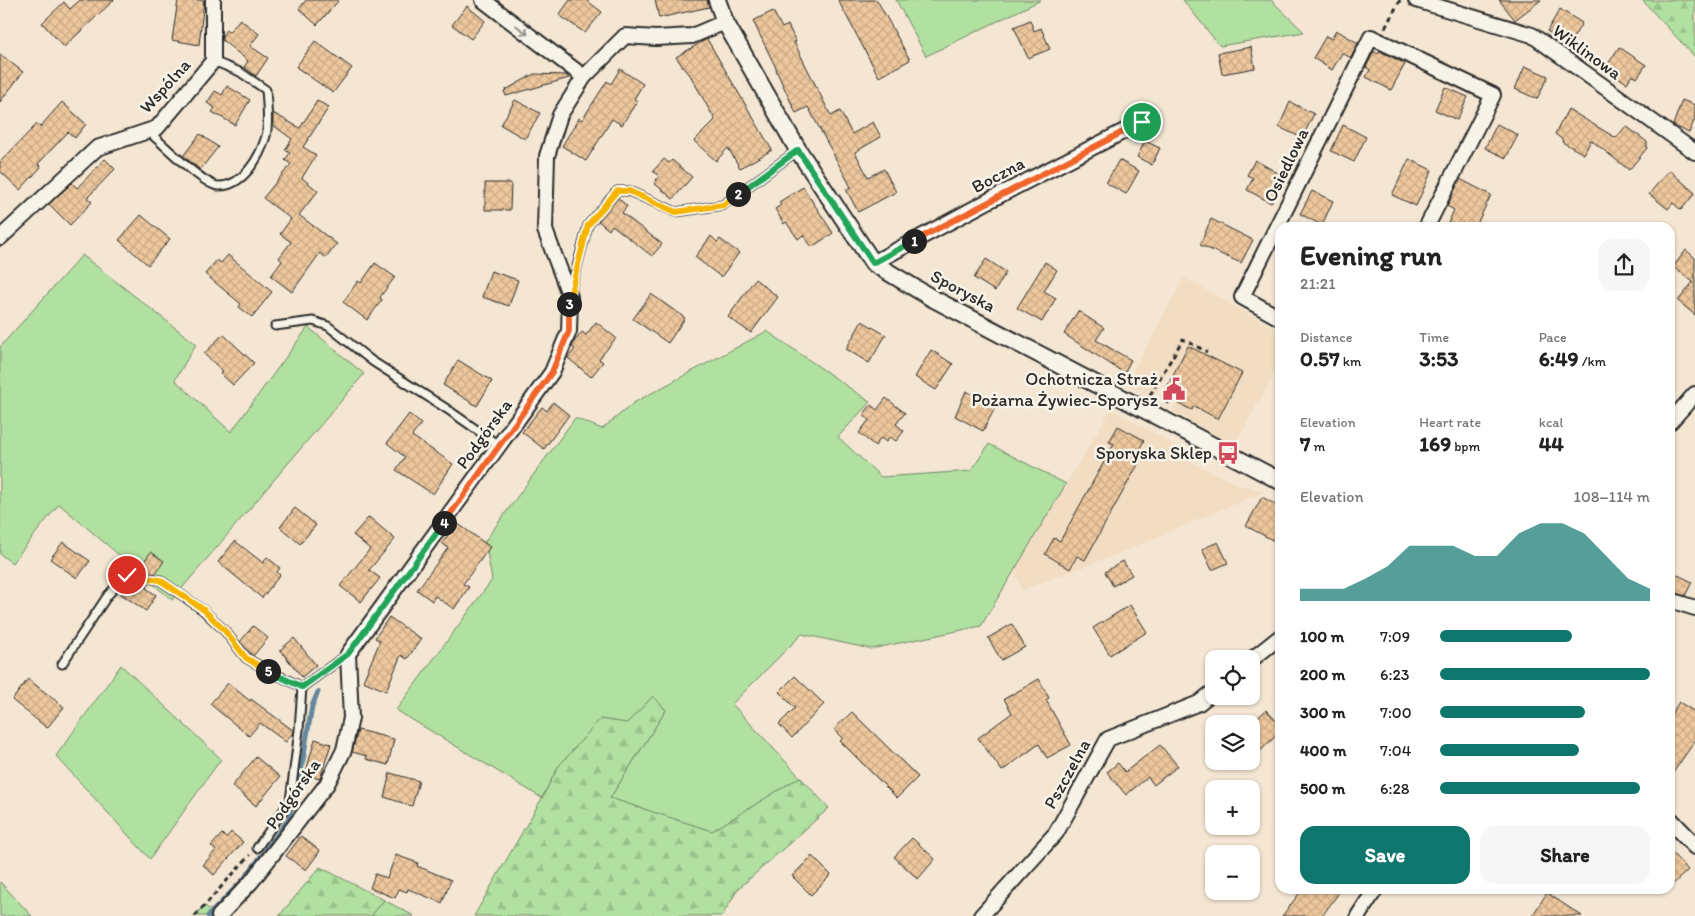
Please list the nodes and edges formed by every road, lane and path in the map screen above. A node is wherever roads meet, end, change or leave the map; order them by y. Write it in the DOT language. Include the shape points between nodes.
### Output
graph roads {
  1 [pos="213,0"];
  2 [pos="483,0"];
  3 [pos="716,0"];
  4 [pos="1400,0"];
  5 [pos="1416,0"];
  6 [pos="725,22"];
  7 [pos="1385,28"];
  8 [pos="213,61"];
  9 [pos="584,77"];
  10 [pos="1142,122"];
  11 [pos="148,131"];
  12 [pos="798,150"];
  13 [pos="1695,152"];
  14 [pos="1279,222"];
  15 [pos="1429,222"];
  16 [pos="1275,230"];
  17 [pos="0,238"];
  18 [pos="873,263"];
  19 [pos="570,296"];
  20 [pos="1275,315"];
  21 [pos="275,326"];
  22 [pos="1196,346"];
  23 [pos="1192,349"];
  24 [pos="1207,352"];
  25 [pos="1694,399"];
  26 [pos="1146,402"];
  27 [pos="1675,417"];
  28 [pos="500,446"];
  29 [pos="1275,478"];
  30 [pos="1675,602"];
  31 [pos="1695,608"];
  32 [pos="1275,641"];
  33 [pos="1260,653"];
  34 [pos="348,654"];
  35 [pos="62,664"];
  36 [pos="302,687"];
  37 [pos="1205,697"];
  38 [pos="1675,825"];
  39 [pos="1695,846"];
  40 [pos="257,848"];
  41 [pos="1372,894"];
  42 [pos="195,916"];
  43 [pos="219,916"];
  44 [pos="981,916"];
  45 [pos="1358,916"];
  1 -- 8 [label="street, Wspólna"];
  2 -- 9 [label="street, one-way"];
  3 -- 6 [label="street, Sporyska"];
  4 -- 7 [label="path"];
  5 -- 13 [label="street, Wiklinowa" via="1532,35"];
  6 -- 9 [label="street, Podgórska" via="692,36 625,36"];
  6 -- 12 [label="street, Sporyska"];
  8 -- 11 [label="street, Wspólna" via="157,128"];
  8 -- 11 [label="lane" via="240,72 266,90 266,134 256,160 237,182 217,186 199,176"];
  9 -- 19 [label="street, Podgórska" via="560,115 547,156 545,230"];
  10 -- 18 [label="street, Boczna"];
  11 -- 17 [label="street, Wspólna" via="97,148"];
  12 -- 18 [label="street, Sporyska"];
  12 -- 19 [label="lane" via="723,205 676,212 629,191 617,191 588,225"];
  14 -- 15 [label="street, Osiedlowa" via="1371,37 1493,95"];
  16 -- 20 [label="street, Osiedlowa" via="1242,297"];
  18 -- 29 [label="street, Sporyska"];
  19 -- 28 [label="street, Podgórska" via="569,331 552,372"];
  21 -- 28 [label="lane" via="313,321 328,326 372,361"];
  22 -- 23 [label="path"];
  22 -- 24 [label="path"];
  22 -- 26 [label="path" via="1183,339"];
  25 -- 27 [label="street"];
  28 -- 34 [label="street, Podgórska"];
  30 -- 31 [label="street"];
  32 -- 33 [label="street"];
  34 -- 36 [label="lane"];
  34 -- 43 [label="street, Podgórska" via="351,718 344,750 327,784 251,882"];
  35 -- 36 [label="lane" via="108,595 127,575 160,580 204,610 246,658"];
  36 -- 40 [label="lane" via="290,801"];
  37 -- 44 [label="street, Pszczelna" via="1108,739 1056,833"];
  38 -- 39 [label="street"];
  40 -- 42 [label="path"];
  41 -- 45 [label="street"];
}
